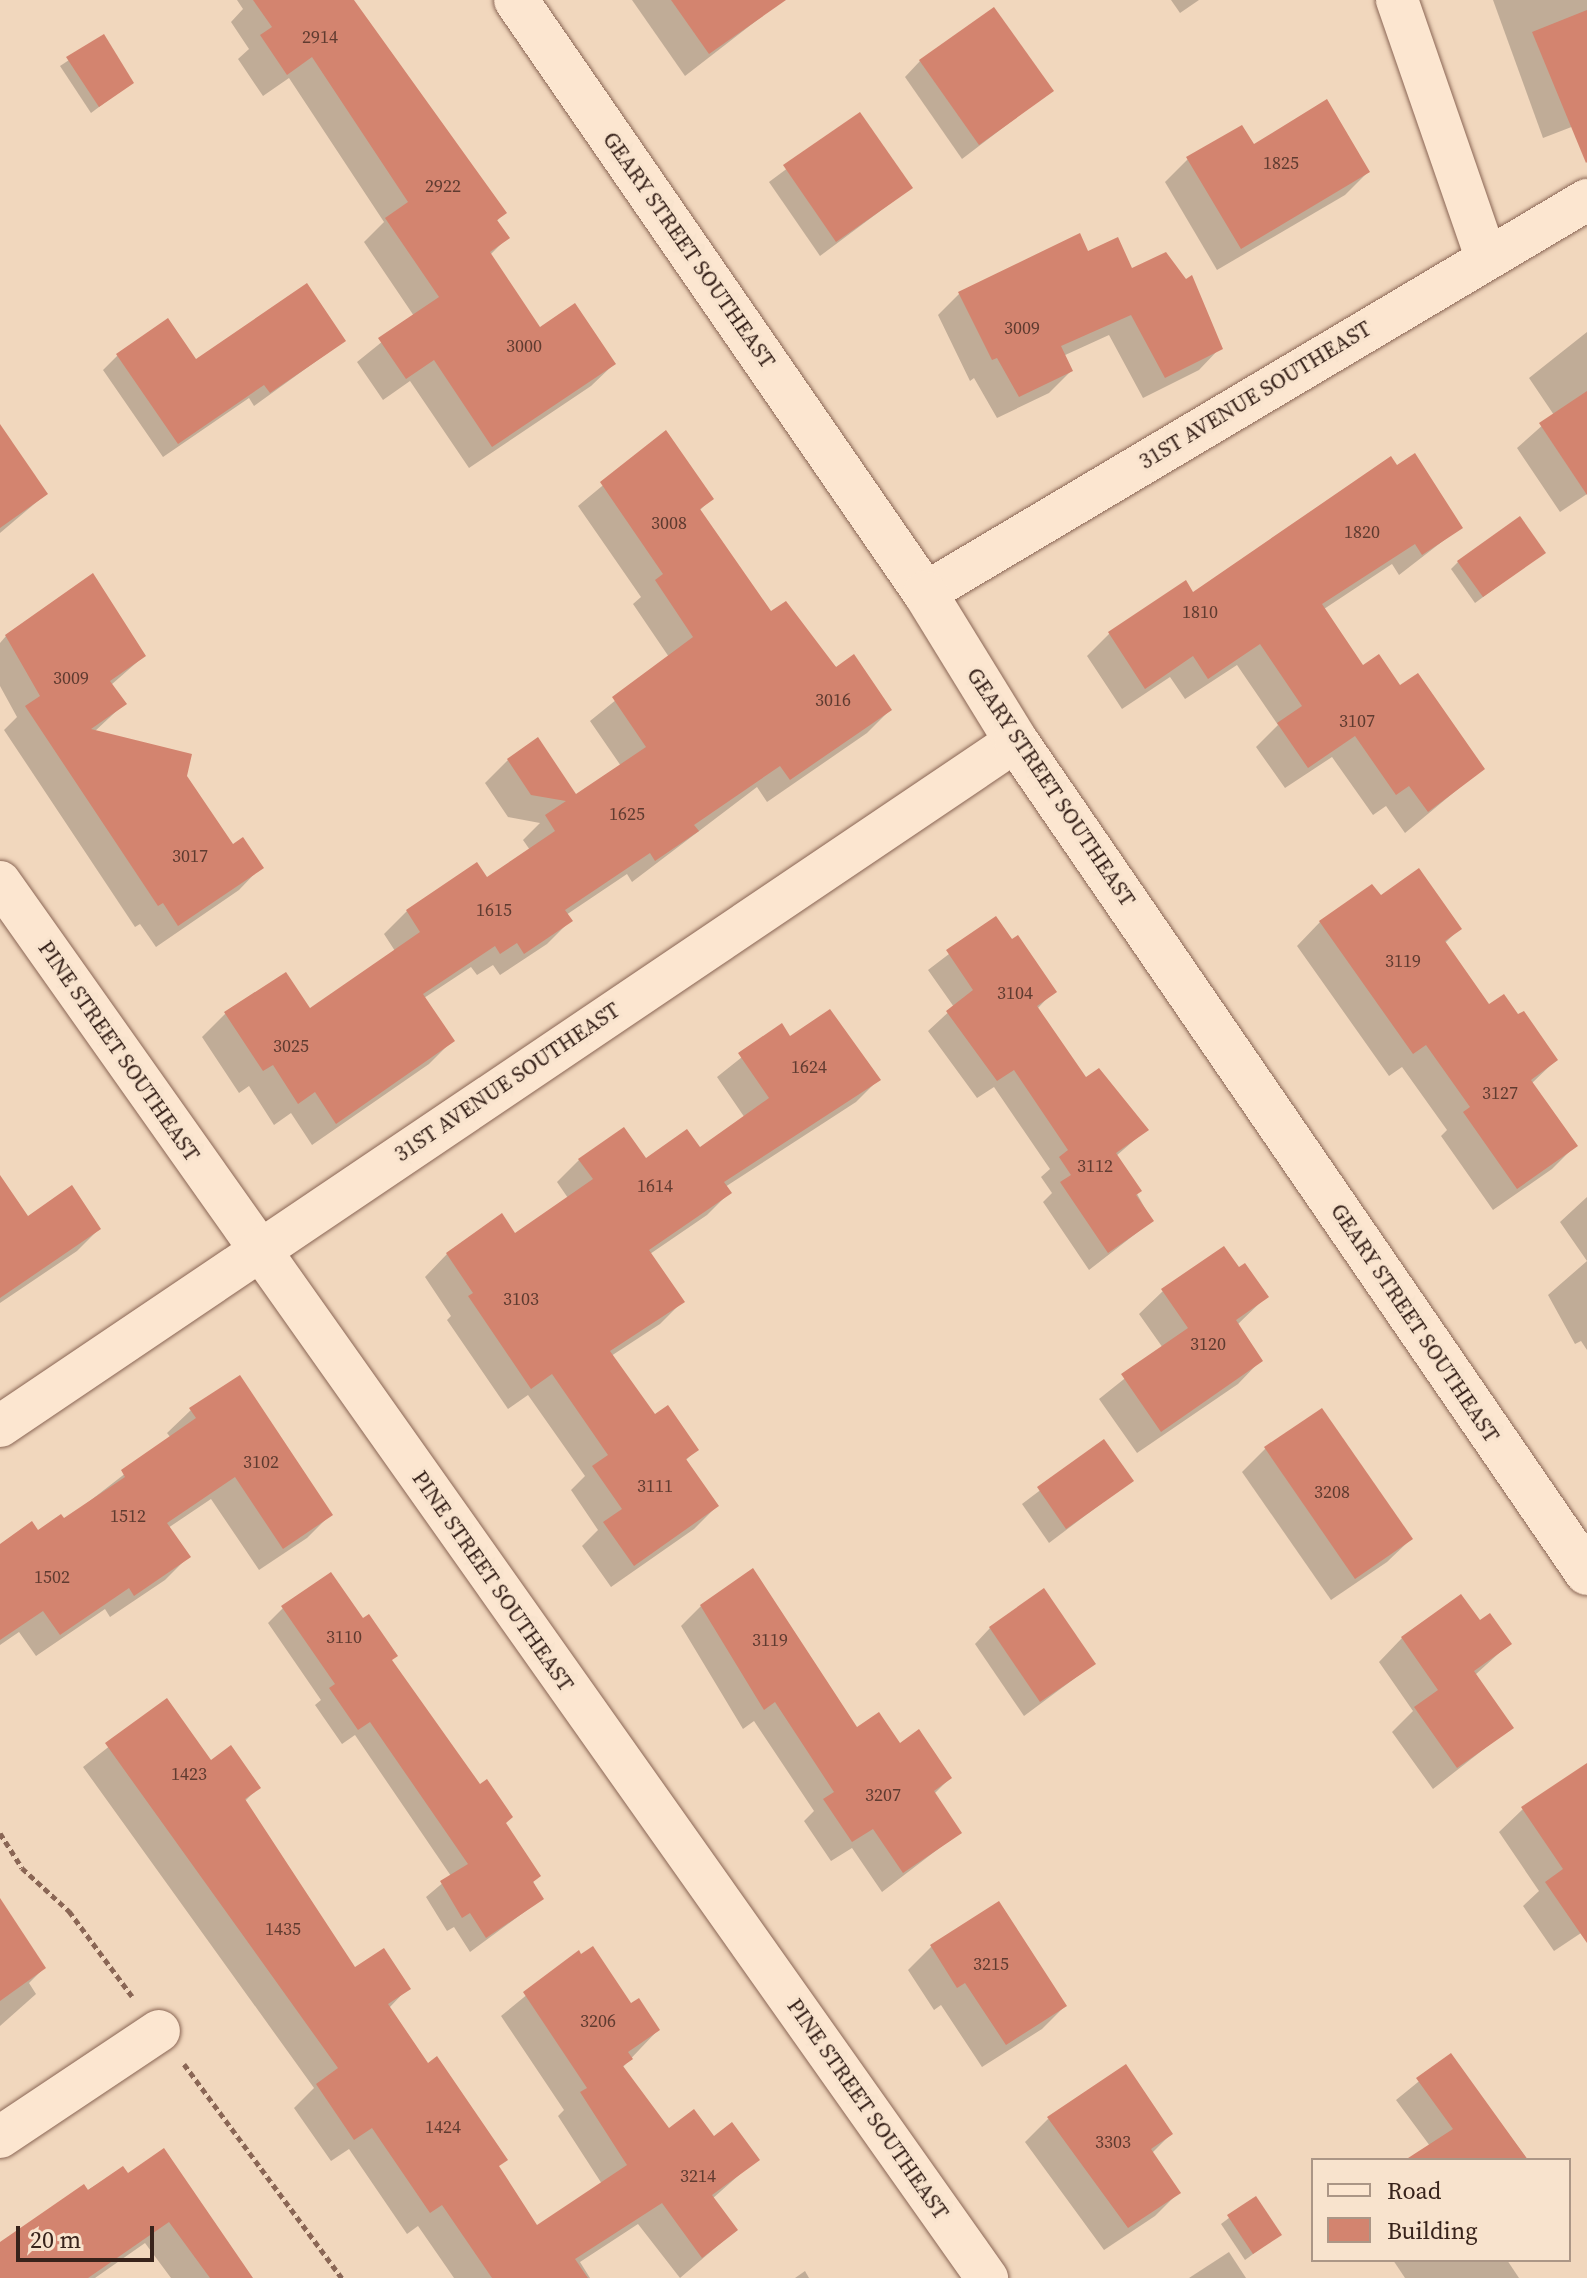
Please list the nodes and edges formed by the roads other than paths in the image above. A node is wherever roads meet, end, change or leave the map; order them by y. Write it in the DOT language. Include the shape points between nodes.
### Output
graph roads {
  1 [pos="516,0"];
  2 [pos="1397,0"];
  3 [pos="1587,200"];
  4 [pos="1486,257"];
  5 [pos="925,593"];
  6 [pos="1016,741"];
  7 [pos="0,882"];
  8 [pos="258,1250"];
  9 [pos="0,1426"];
  10 [pos="1587,1573"];
  11 [pos="159,2031"];
  12 [pos="0,2137"];
  13 [pos="987,2278"];
  1 -- 5 [label="main road, GEARY STREET SOUTHEAST"];
  2 -- 4 [label="street"];
  3 -- 4 [label="street, 31ST AVENUE SOUTHEAST"];
  4 -- 5 [label="street, 31ST AVENUE SOUTHEAST"];
  5 -- 6 [label="main road, GEARY STREET SOUTHEAST"];
  6 -- 8 [label="street, 31ST AVENUE SOUTHEAST"];
  6 -- 10 [label="main road, GEARY STREET SOUTHEAST"];
  7 -- 8 [label="street, PINE STREET SOUTHEAST"];
  8 -- 9 [label="street, 31ST AVENUE SOUTHEAST"];
  8 -- 13 [label="street, PINE STREET SOUTHEAST"];
  11 -- 12 [label="street"];
}
